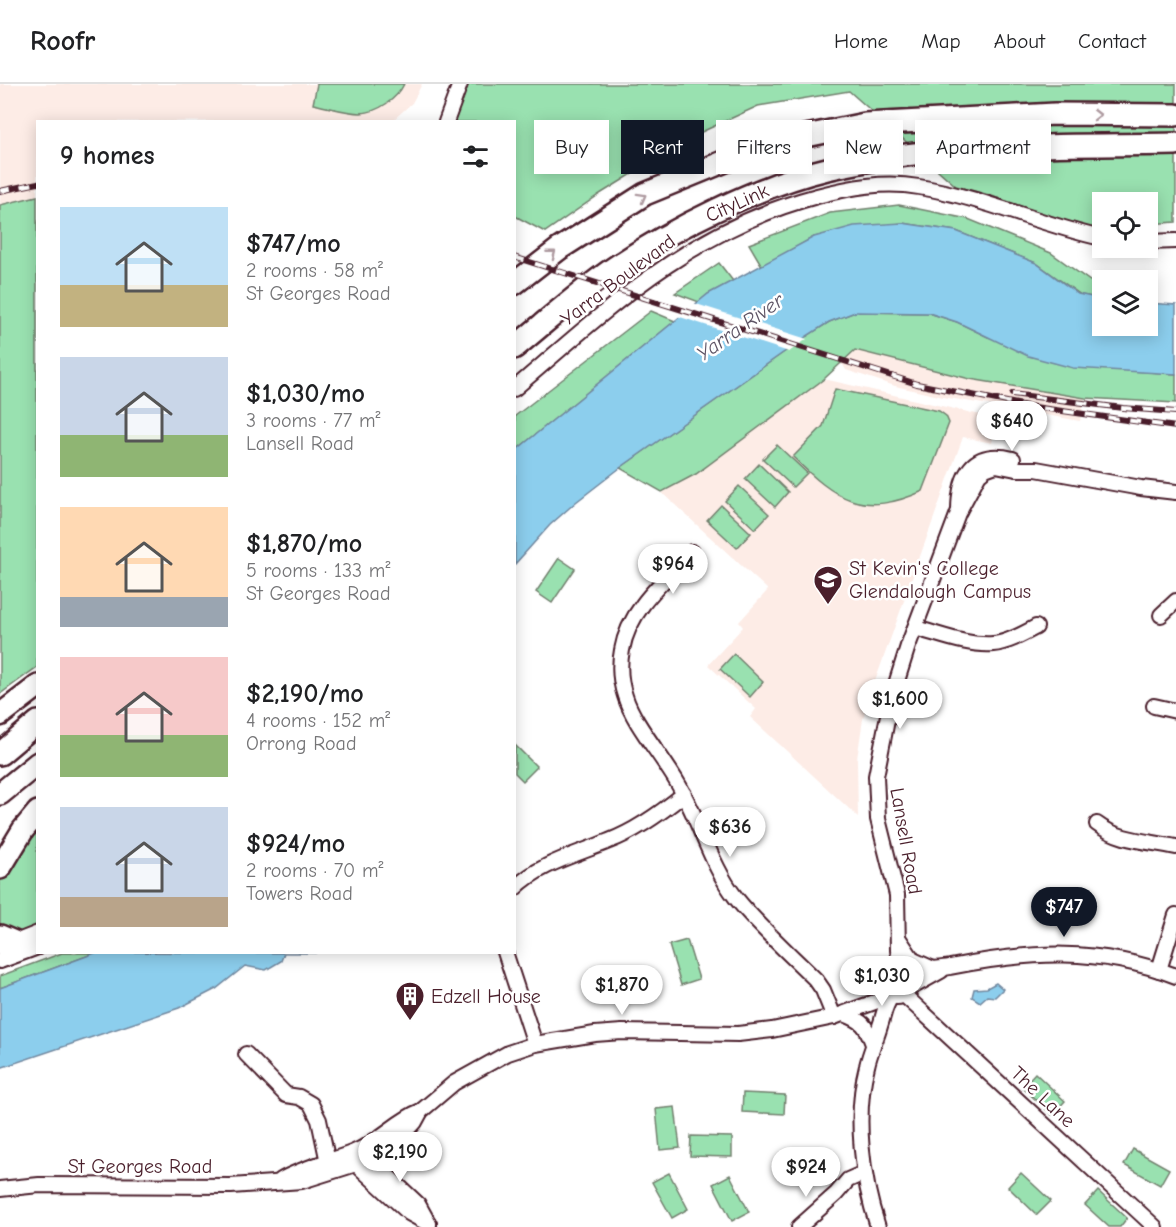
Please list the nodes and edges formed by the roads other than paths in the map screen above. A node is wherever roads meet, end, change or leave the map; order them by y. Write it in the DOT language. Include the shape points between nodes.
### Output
graph roads {
  1 [pos="460,84"];
  2 [pos="1176,115"];
  3 [pos="447,120"];
  4 [pos="1176,144"];
  5 [pos="1092,236"];
  6 [pos="1158,242"];
  7 [pos="1176,242"];
  8 [pos="516,282"];
  9 [pos="516,346"];
  10 [pos="516,387"];
  11 [pos="1176,492"];
  12 [pos="692,552"];
  13 [pos="1176,601"];
  14 [pos="1161,615"];
  15 [pos="1036,627"];
  16 [pos="915,628"];
  17 [pos="36,688"];
  18 [pos="1154,706"];
  19 [pos="1176,711"];
  20 [pos="0,715"];
  21 [pos="36,724"];
  22 [pos="0,753"];
  23 [pos="36,765"];
  24 [pos="0,794"];
  25 [pos="684,794"];
  26 [pos="36,814"];
  27 [pos="1097,824"];
  28 [pos="1176,847"];
  29 [pos="0,868"];
  30 [pos="516,887"];
  31 [pos="1176,915"];
  32 [pos="36,934"];
  33 [pos="5,942"];
  34 [pos="898,943"];
  35 [pos="36,947"];
  36 [pos="506,954"];
  37 [pos="0,961"];
  38 [pos="948,967"];
  39 [pos="931,968"];
  40 [pos="1159,970"];
  41 [pos="1176,976"];
  42 [pos="897,988"];
  43 [pos="839,1015"];
  44 [pos="535,1044"];
  45 [pos="873,1044"];
  46 [pos="246,1054"];
  47 [pos="360,1158"];
  48 [pos="329,1166"];
  49 [pos="865,1180"];
  50 [pos="0,1189"];
  51 [pos="431,1225"];
  52 [pos="799,1227"];
  53 [pos="878,1227"];
  54 [pos="1155,1227"];
  1 -- 3 [label="street"];
  8 -- 2 [label="highway, one-way" via="583,232 645,194 750,151 801,137 865,124 1054,114"];
  4 -- 9 [label="highway, CityLink" via="931,152 826,169 727,205 662,239 614,268"];
  5 -- 10 [label="street, Yarra Boulevard" via="919,187 867,185 826,194 726,230 664,266 617,300"];
  6 -- 7 [label="street"];
  11 -- 16 [label="street, Lansell Road" via="1036,469 1004,457 990,461 975,478 958,513"];
  12 -- 25 [label="street" via="638,611 625,636 620,672 634,715"];
  13 -- 14 [label="street"];
  15 -- 16 [label="street" via="994,644"];
  16 -- 34 [label="street, Lansell Road" via="891,700 876,776 878,819 897,895"];
  17 -- 20 [label="highway"];
  18 -- 19 [label="street"];
  21 -- 22 [label="highway"];
  23 -- 24 [label="highway"];
  25 -- 30 [label="street" via="621,836 550,864"];
  25 -- 43 [label="street" via="713,861 736,898 816,980"];
  26 -- 29 [label="highway"];
  27 -- 28 [label="street" via="1108,833"];
  31 -- 40 [label="street"];
  32 -- 33 [label="street"];
  34 -- 39 [label="street" via="917,963"];
  34 -- 42 [label="street, Lansell Road"];
  35 -- 37 [label="street"];
  36 -- 44 [label="street"];
  38 -- 39 [label="street, St Georges Road"];
  38 -- 40 [label="street, St Georges Road" via="1057,953 1117,959"];
  38 -- 42 [label="street, St Georges Road"];
  39 -- 42 [label="street, St Georges Road" via="912,972"];
  40 -- 41 [label="street, St Georges Road"];
  42 -- 43 [label="street, St Georges Road" via="875,1003"];
  42 -- 45 [label="street" via="888,1017"];
  42 -- 54 [label="street, The Lane"];
  43 -- 44 [label="street, St Georges Road" via="803,1025 738,1034 622,1032"];
  43 -- 45 [label="street" via="864,1024"];
  44 -- 47 [label="street, St Georges Road" via="508,1053 454,1083"];
  45 -- 49 [label="street" via="862,1107"];
  46 -- 48 [label="street" via="286,1095 311,1104 319,1120"];
  47 -- 48 [label="street, St Georges Road"];
  47 -- 51 [label="street" via="418,1204"];
  48 -- 50 [label="street, St Georges Road" via="299,1170 279,1182 231,1186 39,1185"];
  49 -- 52 [label="street" via="836,1194"];
  49 -- 53 [label="street"];
}
